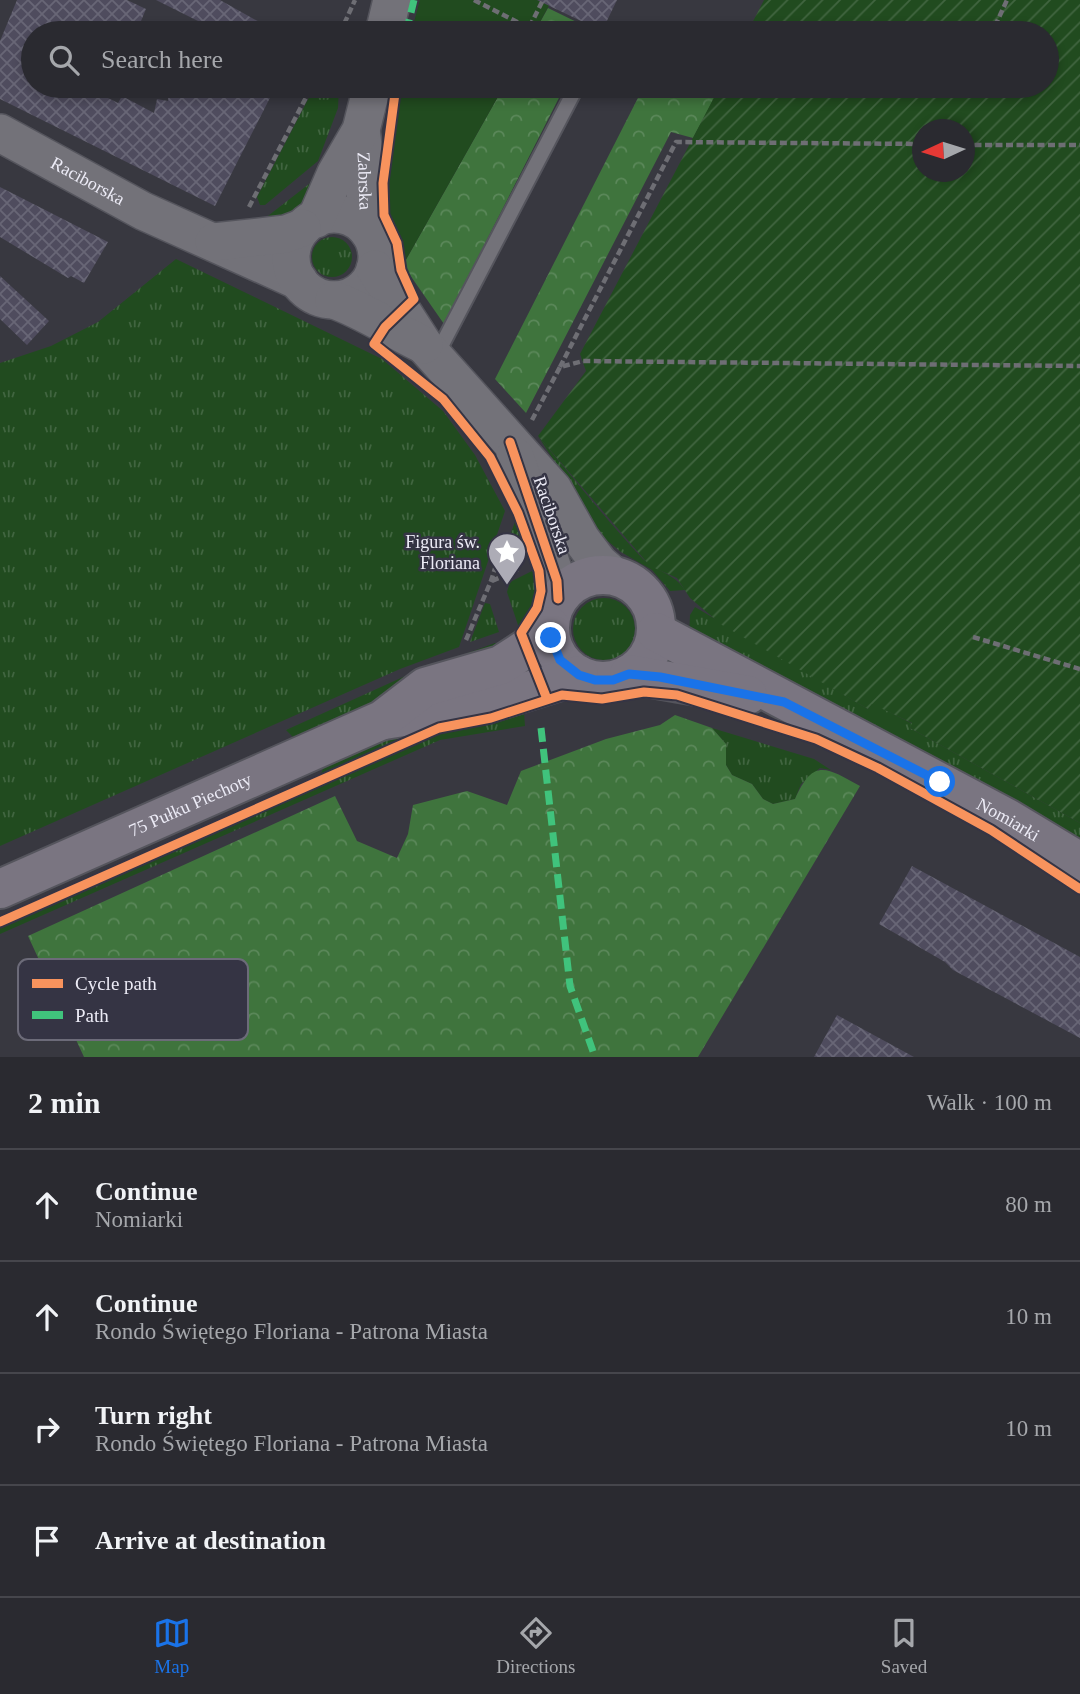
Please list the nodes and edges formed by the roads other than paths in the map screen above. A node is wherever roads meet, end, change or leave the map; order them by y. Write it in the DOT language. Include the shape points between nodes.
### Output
graph roads {
  1 [pos="392,0"];
  2 [pos="387,21"];
  3 [pos="369,98"];
  4 [pos="570,98"];
  5 [pos="361,130"];
  6 [pos="0,133"];
  7 [pos="309,223"];
  8 [pos="369,232"];
  9 [pos="214,242"];
  10 [pos="375,270"];
  11 [pos="299,281"];
  12 [pos="334,300"];
  13 [pos="430,351"];
  14 [pos="519,436"];
  15 [pos="614,576"];
  16 [pos="554,612"];
  17 [pos="656,632"];
  18 [pos="629,674"];
  19 [pos="579,675"];
  20 [pos="784,702"];
  21 [pos="382,720"];
  22 [pos="1080,862"];
  23 [pos="0,889"];
  1 -- 2 [label="street"];
  3 -- 5 [label="street, Zabrska"];
  4 -- 13 [label="lane"];
  5 -- 7 [label="street, Zabrska"];
  5 -- 8 [label="street, Zabrska"];
  6 -- 9 [label="street, Raciborska" via="143,211"];
  7 -- 8 [label="street" via="345,216"];
  7 -- 9 [label="street, Raciborska" via="286,234"];
  7 -- 11 [label="street" via="294,242 291,258"];
  8 -- 10 [label="street" via="376,250"];
  9 -- 11 [label="street, Raciborska"];
  10 -- 12 [label="street" via="355,295"];
  10 -- 13 [label="street, Raciborska"];
  11 -- 12 [label="street" via="314,295"];
  12 -- 13 [label="street, Raciborska"];
  13 -- 14 [label="street, Raciborska"];
  14 -- 15 [label="street, Raciborska" via="581,539"];
  14 -- 16 [label="street, Raciborska" via="557,581"];
  15 -- 16 [label="main road" via="601,574 577,581"];
  15 -- 17 [label="main road" via="645,595"];
  16 -- 19 [label="main road" via="551,638 560,660"];
  16 -- 21 [label="main road, 75 Pułku Piechoty" via="527,648 501,665 425,687"];
  17 -- 18 [label="main road" via="643,663"];
  17 -- 20 [label="main road, Nomiarki"];
  18 -- 19 [label="main road" via="613,680"];
  18 -- 20 [label="main road, Nomiarki"];
  19 -- 21 [label="main road, 75 Pułku Piechoty" via="486,704"];
  20 -- 22 [label="main road, Nomiarki" via="951,788"];
  21 -- 23 [label="main road, 75 Pułku Piechoty"];
}
